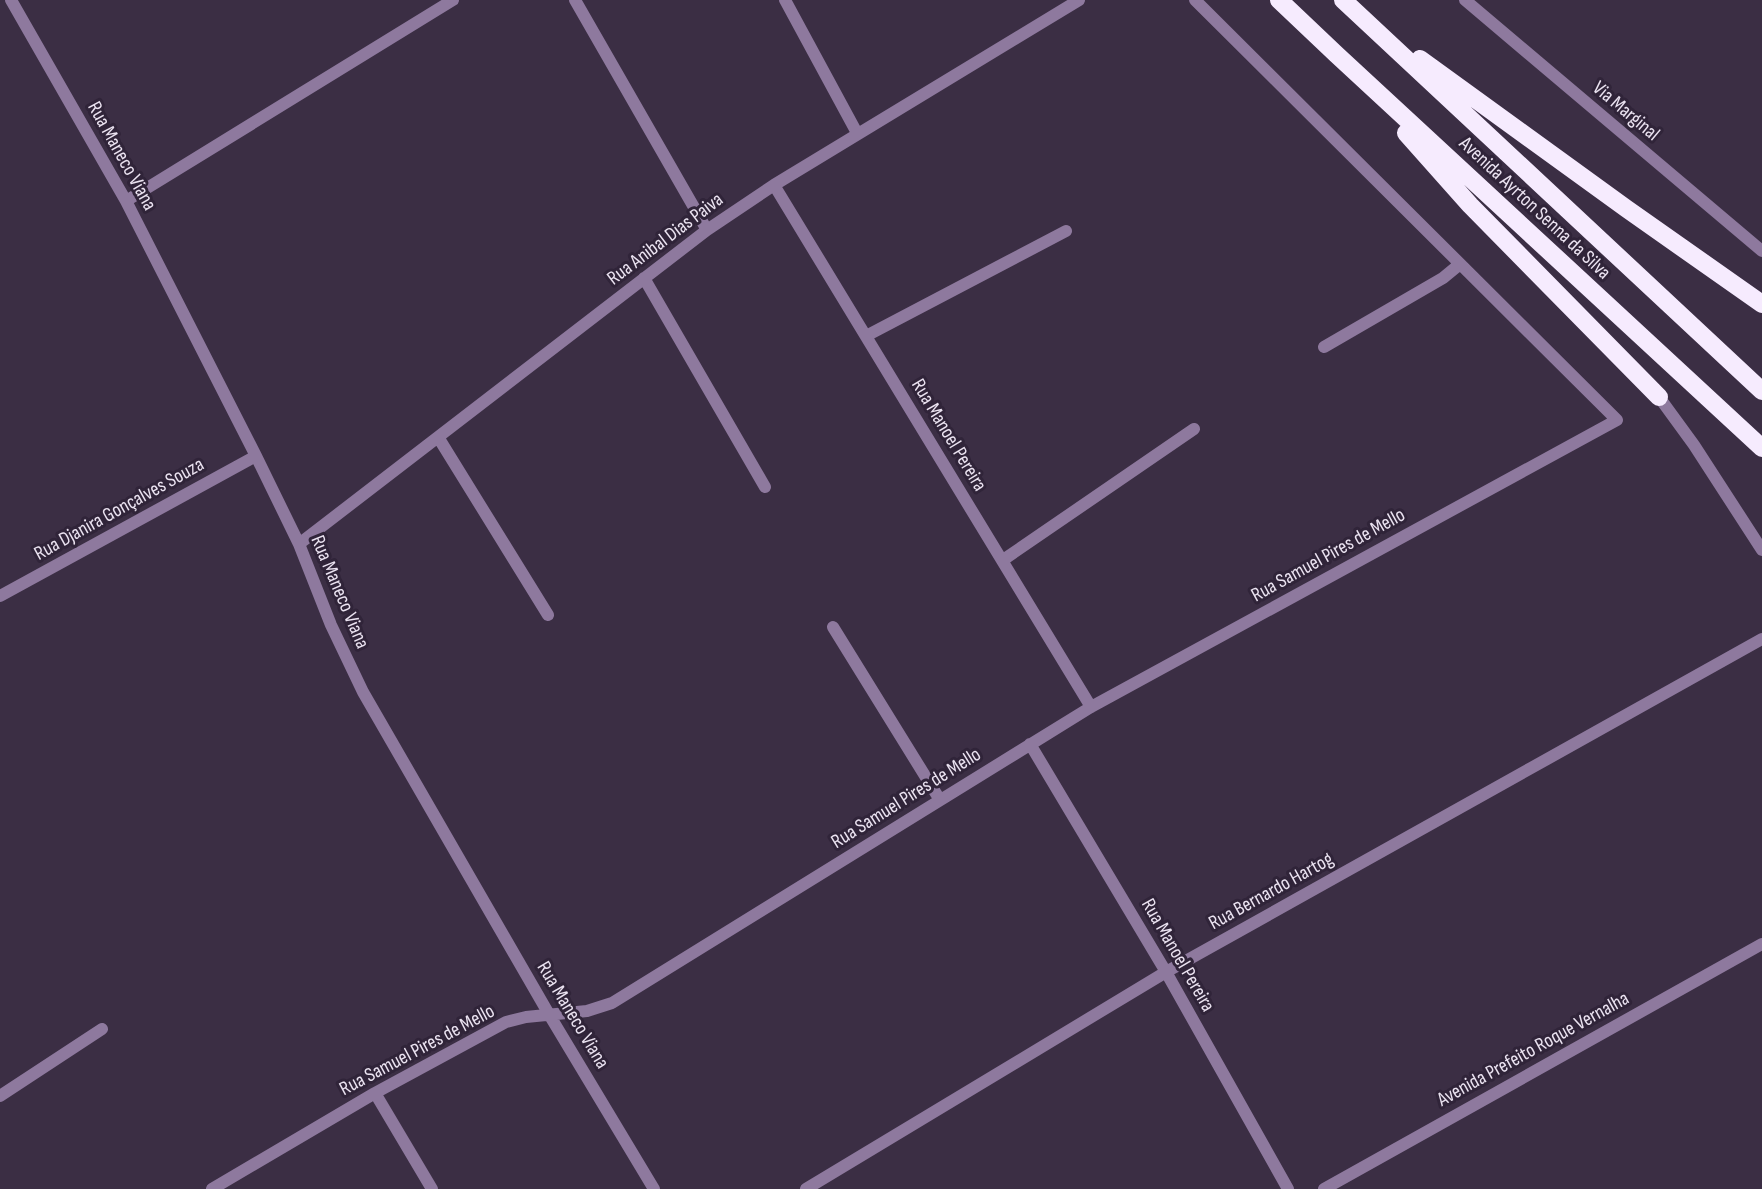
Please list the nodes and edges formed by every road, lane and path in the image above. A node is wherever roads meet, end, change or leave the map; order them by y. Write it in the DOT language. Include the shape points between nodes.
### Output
graph roads {
  1 [pos="11,0"];
  2 [pos="453,0"];
  3 [pos="575,0"];
  4 [pos="785,0"];
  5 [pos="1079,0"];
  6 [pos="1195,0"];
  7 [pos="1279,0"];
  8 [pos="1343,0"];
  9 [pos="1465,0"];
  10 [pos="1357,13"];
  11 [pos="1337,55"];
  12 [pos="858,134"];
  13 [pos="774,185"];
  14 [pos="126,201"];
  15 [pos="707,230"];
  16 [pos="1066,231"];
  17 [pos="1762,251"];
  18 [pos="1461,264"];
  19 [pos="644,278"];
  20 [pos="1762,304"];
  21 [pos="866,336"];
  22 [pos="1324,347"];
  23 [pos="1762,391"];
  24 [pos="1659,397"];
  25 [pos="1194,429"];
  26 [pos="438,437"];
  27 [pos="1762,448"];
  28 [pos="256,456"];
  29 [pos="765,487"];
  30 [pos="299,544"];
  31 [pos="1762,550"];
  32 [pos="1003,560"];
  33 [pos="0,596"];
  34 [pos="548,615"];
  35 [pos="833,627"];
  36 [pos="1762,639"];
  37 [pos="1091,707"];
  38 [pos="1030,744"];
  39 [pos="940,800"];
  40 [pos="1762,944"];
  41 [pos="1166,972"];
  42 [pos="550,1016"];
  43 [pos="102,1029"];
  44 [pos="375,1093"];
  45 [pos="0,1096"];
  46 [pos="212,1189"];
  47 [pos="432,1189"];
  48 [pos="654,1189"];
  49 [pos="806,1189"];
  50 [pos="1288,1189"];
  51 [pos="1324,1189"];
  1 -- 14 [label="street, Rua Maneco Viana"];
  2 -- 14 [label="street"];
  3 -- 15 [label="street"];
  4 -- 12 [label="street"];
  5 -- 12 [label="street, Rua Anibal Dias Paiva"];
  6 -- 18 [label="street"];
  7 -- 11 [label="highway, Avenida Ayrton Senna da Silva"];
  8 -- 10 [label="highway, Avenida Ayrton Senna da Silva"];
  9 -- 17 [label="street, Via Marginal"];
  10 -- 20 [label="highway"];
  10 -- 23 [label="highway, Avenida Ayrton Senna da Silva"];
  11 -- 24 [label="highway" via="1470,205"];
  11 -- 27 [label="highway, Avenida Ayrton Senna da Silva"];
  12 -- 13 [label="street, Rua Anibal Dias Paiva"];
  13 -- 15 [label="street, Rua Anibal Dias Paiva"];
  13 -- 21 [label="street, Rua Manoel Pereira"];
  14 -- 28 [label="street, Rua Maneco Viana"];
  15 -- 19 [label="street, Rua Anibal Dias Paiva"];
  16 -- 21 [label="street"];
  18 -- 22 [label="street"];
  18 -- 37 [label="street, Rua Samuel Pires de Mello" via="1617,420"];
  19 -- 26 [label="street, Rua Anibal Dias Paiva"];
  19 -- 29 [label="street"];
  21 -- 32 [label="street, Rua Manoel Pereira"];
  24 -- 31 [label="street"];
  25 -- 32 [label="street"];
  26 -- 30 [label="street, Rua Anibal Dias Paiva"];
  26 -- 34 [label="street"];
  28 -- 30 [label="street, Rua Maneco Viana"];
  28 -- 33 [label="street, Rua Djanira Gonçalves Souza"];
  30 -- 42 [label="street, Rua Maneco Viana" via="363,692"];
  32 -- 37 [label="street, Rua Manoel Pereira"];
  35 -- 39 [label="street"];
  36 -- 41 [label="street, Rua Bernardo Hartog"];
  37 -- 38 [label="street, Rua Samuel Pires de Mello"];
  38 -- 39 [label="street, Rua Samuel Pires de Mello"];
  38 -- 41 [label="street, Rua Manoel Pereira"];
  39 -- 42 [label="street, Rua Samuel Pires de Mello" via="612,1003"];
  40 -- 51 [label="street, Avenida Prefeito Roque Vernalha"];
  41 -- 49 [label="street, Rua Bernardo Hartog"];
  41 -- 50 [label="street, Rua Manoel Pereira"];
  42 -- 44 [label="street, Rua Samuel Pires de Mello" via="506,1022"];
  42 -- 48 [label="street, Rua Maneco Viana"];
  43 -- 45 [label="street"];
  44 -- 46 [label="street, Rua Samuel Pires de Mello"];
  44 -- 47 [label="street"];
}
